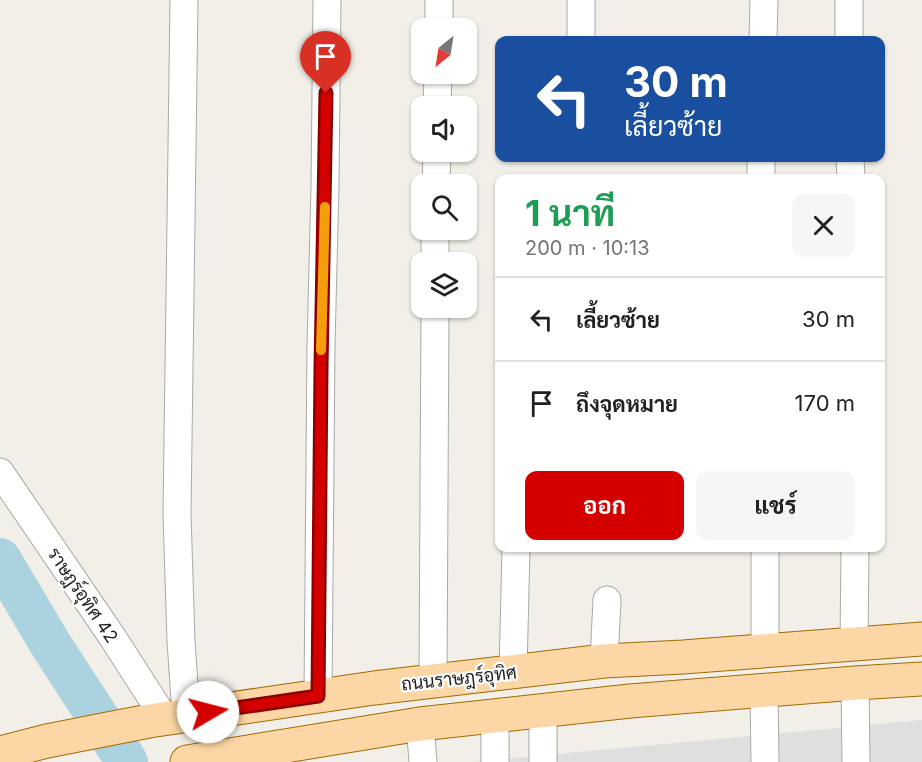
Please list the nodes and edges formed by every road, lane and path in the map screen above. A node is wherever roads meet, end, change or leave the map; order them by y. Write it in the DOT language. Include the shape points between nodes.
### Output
graph roads {
  1 [pos="184,0"];
  2 [pos="327,0"];
  3 [pos="439,0"];
  4 [pos="581,0"];
  5 [pos="764,0"];
  6 [pos="849,0"];
  7 [pos="439,18"];
  8 [pos="581,36"];
  9 [pos="763,36"];
  10 [pos="849,36"];
  11 [pos="435,318"];
  12 [pos="0,472"];
  13 [pos="516,552"];
  14 [pos="765,552"];
  15 [pos="855,552"];
  16 [pos="608,600"];
  17 [pos="922,639"];
  18 [pos="854,644"];
  19 [pos="765,651"];
  20 [pos="604,661"];
  21 [pos="513,672"];
  22 [pos="922,680"];
  23 [pos="433,681"];
  24 [pos="855,683"];
  25 [pos="764,690"];
  26 [pos="318,696"];
  27 [pos="543,711"];
  28 [pos="495,716"];
  29 [pos="167,718"];
  30 [pos="420,724"];
  31 [pos="306,752"];
  32 [pos="0,753"];
  33 [pos="192,762"];
  34 [pos="423,762"];
  35 [pos="495,762"];
  36 [pos="543,762"];
  37 [pos="765,762"];
  38 [pos="856,762"];
  1 -- 29 [label="street" via="177,514 181,641"];
  2 -- 26 [label="street"];
  3 -- 7 [label="street"];
  4 -- 8 [label="street"];
  5 -- 9 [label="street"];
  6 -- 10 [label="street"];
  11 -- 23 [label="street"];
  12 -- 29 [label="street, ราษฎร์อุทิศ 42"];
  13 -- 21 [label="street"];
  14 -- 19 [label="street"];
  15 -- 18 [label="street"];
  16 -- 20 [label="street"];
  17 -- 18 [label="main road, ถนนราษฎร์อุทิศ"];
  18 -- 19 [label="main road, ถนนราษฎร์อุทิศ"];
  19 -- 20 [label="main road, ถนนราษฎร์อุทิศ"];
  20 -- 21 [label="main road, ถนนราษฎร์อุทิศ"];
  21 -- 23 [label="main road, ถนนราษฎร์อุทิศ"];
  22 -- 24 [label="main road"];
  23 -- 26 [label="main road, ถนนราษฎร์อุทิศ"];
  24 -- 25 [label="main road"];
  24 -- 38 [label="street"];
  25 -- 27 [label="main road"];
  25 -- 37 [label="street"];
  26 -- 29 [label="main road, ถนนราษฎร์อุทิศ"];
  27 -- 28 [label="main road"];
  27 -- 36 [label="street"];
  28 -- 30 [label="main road"];
  28 -- 35 [label="street"];
  29 -- 32 [label="main road, ถนนราษฎร์อุทิศ"];
  30 -- 31 [label="main road"];
  30 -- 34 [label="street"];
  31 -- 33 [label="main road"];
}
